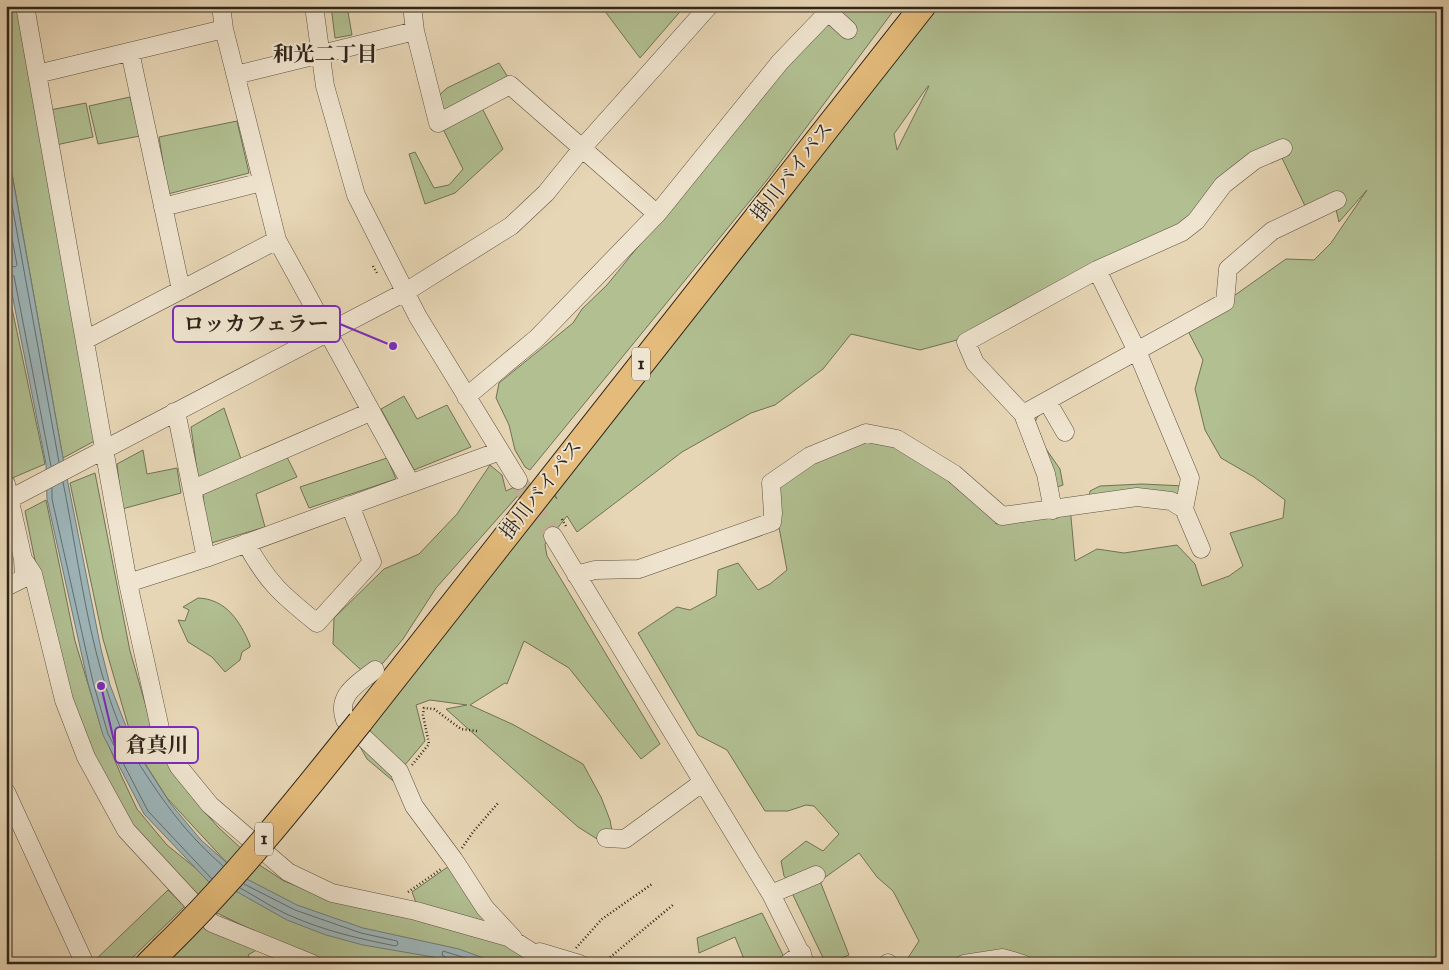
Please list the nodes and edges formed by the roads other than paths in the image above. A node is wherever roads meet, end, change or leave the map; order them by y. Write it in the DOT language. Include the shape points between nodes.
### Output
graph roads {
  1 [pos="25,6"];
  2 [pos="221,6"];
  3 [pos="314,6"];
  4 [pos="412,6"];
  5 [pos="709,6"];
  6 [pos="923,6"];
  7 [pos="825,9"];
  8 [pos="224,29"];
  9 [pos="848,30"];
  10 [pos="415,31"];
  11 [pos="130,52"];
  12 [pos="320,55"];
  13 [pos="37,74"];
  14 [pos="236,75"];
  15 [pos="1283,148"];
  16 [pos="582,149"];
  17 [pos="262,182"];
  18 [pos="1337,200"];
  19 [pos="163,207"];
  20 [pos="657,214"];
  21 [pos="277,240"];
  22 [pos="1097,270"];
  23 [pos="181,290"];
  24 [pos="407,291"];
  25 [pos="327,334"];
  26 [pos="85,340"];
  27 [pos="1137,351"];
  28 [pos="466,397"];
  29 [pos="1047,401"];
  30 [pos="174,412"];
  31 [pos="370,412"];
  32 [pos="1023,414"];
  33 [pos="1064,432"];
  34 [pos="500,451"];
  35 [pos="97,454"];
  36 [pos="518,480"];
  37 [pos="410,482"];
  38 [pos="193,490"];
  39 [pos="11,495"];
  40 [pos="350,505"];
  41 [pos="1184,509"];
  42 [pos="1053,510"];
  43 [pos="553,536"];
  44 [pos="246,543"];
  45 [pos="1201,549"];
  46 [pos="206,558"];
  47 [pos="23,559"];
  48 [pos="576,575"];
  49 [pos="128,583"];
  50 [pos="6,587"];
  51 [pos="375,670"];
  52 [pos="703,782"];
  53 [pos="6,792"];
  54 [pos="11,815"];
  55 [pos="606,838"];
  56 [pos="816,875"];
  57 [pos="771,894"];
  58 [pos="523,945"];
  59 [pos="155,957"];
  60 [pos="804,958"];
  61 [pos="566,962"];
  62 [pos="85,964"];
  63 [pos="313,964"];
  64 [pos="787,964"];
  65 [pos="964,964"];
  66 [pos="1023,964"];
  1 -- 13 [label="street"];
  2 -- 8 [label="street"];
  3 -- 12 [label="street"];
  4 -- 10 [label="street"];
  5 -- 16 [label="street"];
  6 -- 59 [label="highway, 掛川バイパス / 1, bridge" via="360,722 202,912"];
  7 -- 9 [label="street"];
  7 -- 20 [label="street"];
  8 -- 11 [label="street"];
  8 -- 14 [label="street"];
  10 -- 12 [label="street"];
  10 -- 16 [label="street" via="438,122 510,86"];
  11 -- 13 [label="street"];
  11 -- 19 [label="street"];
  12 -- 14 [label="street"];
  12 -- 24 [label="street" via="325,86 356,195"];
  13 -- 26 [label="street"];
  14 -- 17 [label="street"];
  15 -- 22 [label="street" via="1255,160 1223,185 1196,221 1182,232"];
  16 -- 20 [label="street"];
  16 -- 24 [label="street" via="546,193 511,226"];
  17 -- 19 [label="street"];
  17 -- 21 [label="street"];
  18 -- 27 [label="street" via="1272,231 1228,269 1225,302"];
  19 -- 23 [label="street"];
  20 -- 28 [label="street" via="537,338"];
  21 -- 23 [label="street"];
  21 -- 25 [label="street"];
  22 -- 27 [label="street"];
  22 -- 32 [label="street" via="966,342 976,363"];
  23 -- 26 [label="street"];
  24 -- 25 [label="street"];
  24 -- 28 [label="street" via="418,316"];
  25 -- 30 [label="street"];
  25 -- 31 [label="street"];
  26 -- 35 [label="street"];
  27 -- 29 [label="street"];
  27 -- 41 [label="street" via="1190,478"];
  28 -- 34 [label="street"];
  29 -- 32 [label="street"];
  29 -- 33 [label="street"];
  30 -- 35 [label="street"];
  30 -- 38 [label="street"];
  31 -- 37 [label="street"];
  31 -- 38 [label="street"];
  32 -- 42 [label="street" via="1046,474"];
  34 -- 36 [label="street"];
  34 -- 37 [label="street"];
  35 -- 39 [label="street"];
  35 -- 49 [label="street"];
  37 -- 40 [label="street"];
  38 -- 46 [label="street"];
  39 -- 47 [label="street"];
  40 -- 44 [label="street"];
  40 -- 44 [label="street" via="372,562 317,622 283,596 262,573"];
  41 -- 42 [label="street" via="1171,501 1137,497"];
  41 -- 45 [label="street"];
  42 -- 48 [label="street" via="1002,516 954,474 896,439 866,433 810,456 772,483 772,522 639,569 595,570"];
  43 -- 48 [label="street"];
  44 -- 46 [label="street"];
  46 -- 49 [label="street"];
  47 -- 50 [label="street" via="24,578"];
  47 -- 63 [label="street" via="33,574 64,700 86,757 126,830 212,922"];
  48 -- 52 [label="street"];
  49 -- 58 [label="street" via="162,733 179,767 210,805 288,872 332,893 416,911 508,937"];
  51 -- 58 [label="street" via="345,696 341,709 345,720 399,771 414,806 485,908"];
  52 -- 55 [label="street" via="625,839"];
  52 -- 57 [label="street"];
  53 -- 54 [label="street"];
  54 -- 62 [label="street"];
  56 -- 57 [label="street"];
  57 -- 60 [label="street"];
  58 -- 61 [label="street"];
  60 -- 64 [label="street"];
  65 -- 66 [label="street" via="1002,958"];
}
